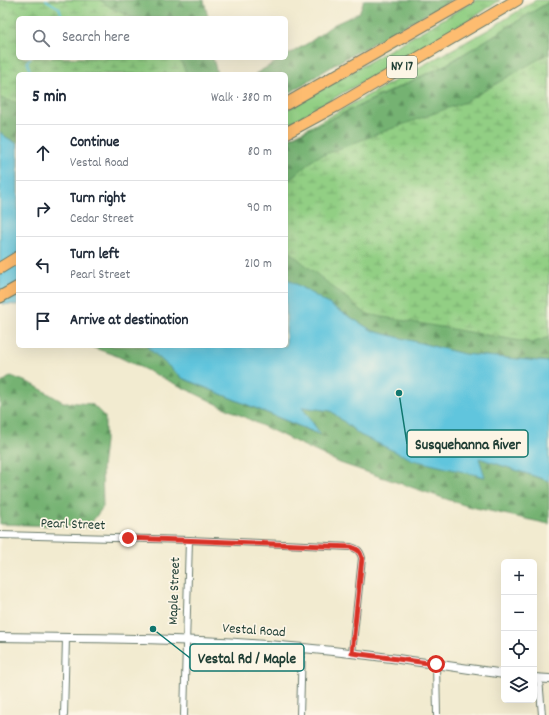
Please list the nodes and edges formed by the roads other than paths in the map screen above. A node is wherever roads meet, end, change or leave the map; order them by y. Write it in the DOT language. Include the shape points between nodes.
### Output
graph roads {
  1 [pos="468,0"];
  2 [pos="517,0"];
  3 [pos="288,103"];
  4 [pos="288,132"];
  5 [pos="16,258"];
  6 [pos="0,268"];
  7 [pos="16,287"];
  8 [pos="0,297"];
  9 [pos="0,535"];
  10 [pos="189,540"];
  11 [pos="0,637"];
  12 [pos="66,638"];
  13 [pos="185,640"];
  14 [pos="302,648"];
  15 [pos="352,653"];
  16 [pos="436,664"];
  17 [pos="501,674"];
  18 [pos="537,678"];
  19 [pos="549,679"];
  20 [pos="64,715"];
  21 [pos="184,715"];
  22 [pos="300,715"];
  23 [pos="437,715"];
  24 [pos="542,715"];
  1 -- 3 [label="highway, NY 17"];
  2 -- 4 [label="highway, NY 17"];
  5 -- 6 [label="highway"];
  7 -- 8 [label="highway"];
  9 -- 10 [label="street, Pearl Street"];
  10 -- 13 [label="street, Maple Street"];
  10 -- 15 [label="street, Pearl Street" via="358,549 362,558"];
  11 -- 12 [label="street, Vestal Road"];
  12 -- 13 [label="street, Vestal Road"];
  12 -- 20 [label="street"];
  13 -- 14 [label="street, Vestal Road"];
  13 -- 21 [label="street, Maple Street"];
  14 -- 15 [label="street, Vestal Road"];
  14 -- 22 [label="street"];
  15 -- 16 [label="street, Vestal Road"];
  16 -- 17 [label="street, Vestal Road"];
  16 -- 23 [label="street"];
  18 -- 19 [label="street"];
  18 -- 24 [label="street"];
}
